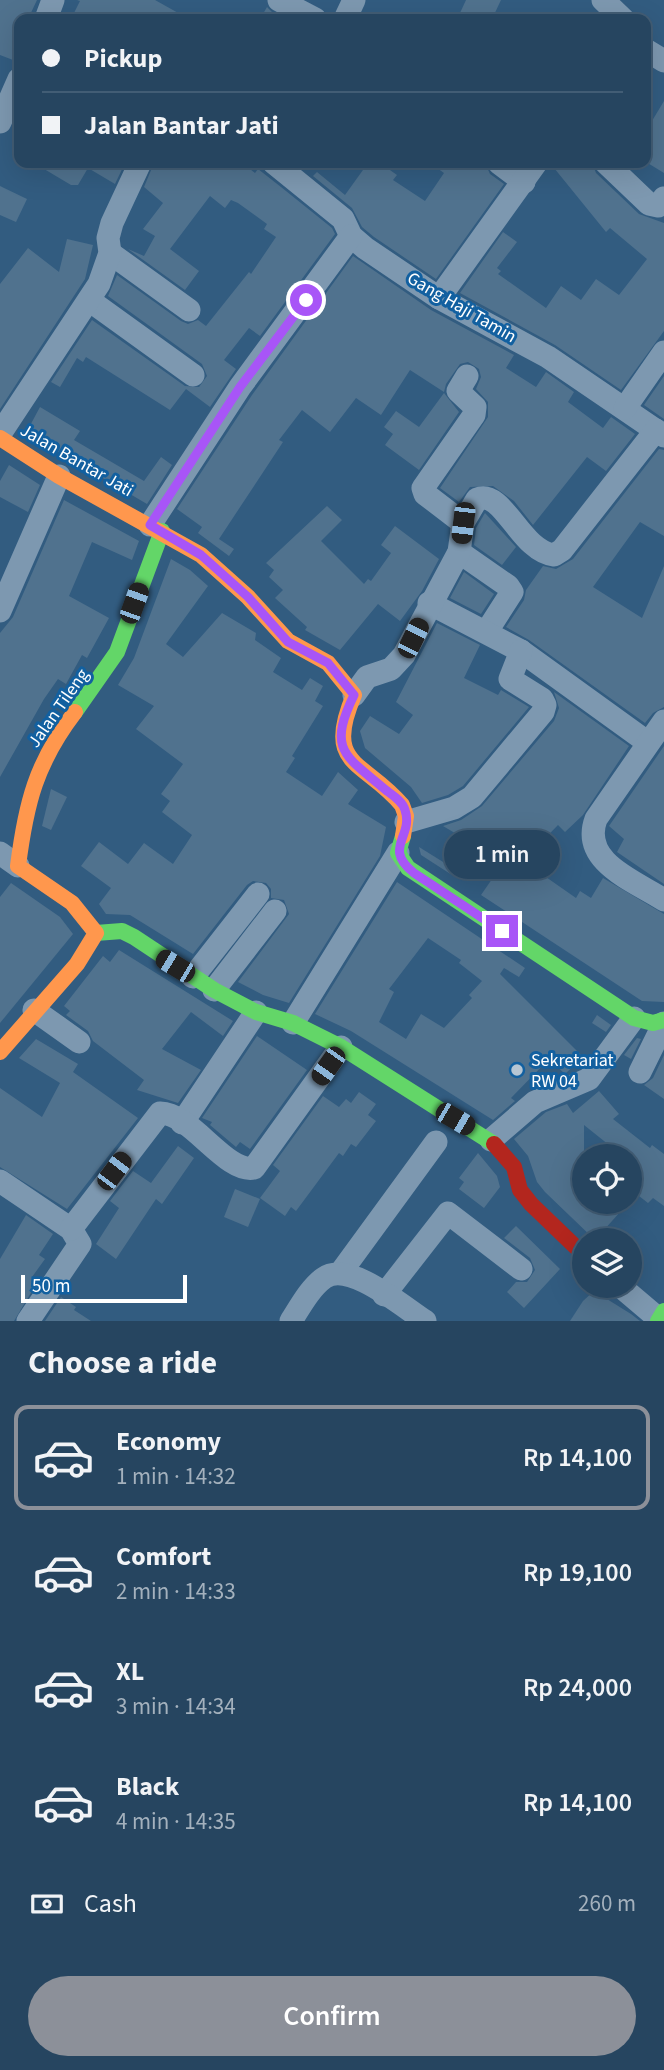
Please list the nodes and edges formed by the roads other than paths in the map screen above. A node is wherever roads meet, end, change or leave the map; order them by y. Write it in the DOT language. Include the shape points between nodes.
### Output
graph roads {
  1 [pos="279,0"];
  2 [pos="603,0"];
  3 [pos="306,14"];
  4 [pos="618,14"];
  5 [pos="14,90"];
  6 [pos="0,122"];
  7 [pos="138,168"];
  8 [pos="280,168"];
  9 [pos="611,168"];
  10 [pos="530,172"];
  11 [pos="664,198"];
  12 [pos="351,236"];
  13 [pos="110,253"];
  14 [pos="439,298"];
  15 [pos="89,300"];
  16 [pos="188,310"];
  17 [pos="664,352"];
  18 [pos="193,375"];
  19 [pos="467,376"];
  20 [pos="625,408"];
  21 [pos="660,433"];
  22 [pos="0,436"];
  23 [pos="59,476"];
  24 [pos="463,523"];
  25 [pos="156,528"];
  26 [pos="459,552"];
  27 [pos="429,603"];
  28 [pos="0,611"];
  29 [pos="486,631"];
  30 [pos="520,651"];
  31 [pos="354,695"];
  32 [pos="664,720"];
  33 [pos="647,742"];
  34 [pos="406,822"];
  35 [pos="398,853"];
  36 [pos="9,860"];
  37 [pos="258,894"];
  38 [pos="664,900"];
  39 [pos="275,911"];
  40 [pos="96,933"];
  41 [pos="193,977"];
  42 [pos="214,990"];
  43 [pos="34,1010"];
  44 [pos="256,1012"];
  45 [pos="635,1018"];
  46 [pos="664,1021"];
  47 [pos="293,1023"];
  48 [pos="79,1042"];
  49 [pos="341,1047"];
  50 [pos="0,1052"];
  51 [pos="640,1072"];
  52 [pos="182,1123"];
  53 [pos="491,1140"];
  54 [pos="436,1142"];
  55 [pos="0,1181"];
  56 [pos="71,1229"];
  57 [pos="572,1243"];
  58 [pos="522,1269"];
  59 [pos="341,1272"];
  60 [pos="384,1295"];
  61 [pos="635,1298"];
  62 [pos="660,1317"];
  63 [pos="28,1321"];
  64 [pos="291,1321"];
  65 [pos="425,1321"];
  1 -- 3 [label="street"];
  2 -- 4 [label="street"];
  5 -- 6 [label="street"];
  7 -- 13 [label="street" via="112,223"];
  8 -- 12 [label="street, Gang Haji Tamin" via="343,219"];
  9 -- 11 [label="street" via="649,204 658,206"];
  10 -- 14 [label="street"];
  12 -- 14 [label="street, Gang Haji Tamin"];
  12 -- 25 [label="street" via="240,387"];
  13 -- 15 [label="street"];
  13 -- 16 [label="street"];
  14 -- 20 [label="street, Gang Haji Tamin" via="548,357"];
  15 -- 18 [label="street"];
  15 -- 22 [label="street"];
  17 -- 20 [label="street"];
  19 -- 24 [label="street" via="458,391 475,407 474,415 422,488"];
  20 -- 21 [label="street, Gang Haji Tamin"];
  21 -- 24 [label="street" via="559,553 546,553 517,531 504,509 490,498 477,499"];
  22 -- 23 [label="street, Jalan Bantar Jati"];
  23 -- 25 [label="street, Jalan Bantar Jati"];
  23 -- 28 [label="street"];
  24 -- 26 [label="street"];
  25 -- 31 [label="street, Jalan Bantar Jati" via="201,555 288,642 328,663"];
  25 -- 36 [label="street, Jalan Tileng" via="108,670 37,771"];
  26 -- 27 [label="street"];
  26 -- 29 [label="street" via="512,592"];
  27 -- 29 [label="street"];
  27 -- 31 [label="street" via="404,655 391,669 367,677"];
  29 -- 30 [label="street"];
  30 -- 33 [label="street"];
  30 -- 34 [label="street" via="510,678 542,699 543,712 472,797 454,808"];
  31 -- 34 [label="street" via="341,725 340,740 351,760 403,805"];
  32 -- 33 [label="street"];
  33 -- 38 [label="street" via="596,819 592,834 595,849 606,863"];
  34 -- 35 [label="street"];
  35 -- 45 [label="street" via="414,873"];
  35 -- 47 [label="street"];
  36 -- 40 [label="street, Jalan Tileng" via="68,901 92,923"];
  37 -- 41 [label="street"];
  39 -- 42 [label="street"];
  40 -- 41 [label="street" via="122,931"];
  40 -- 43 [label="street" via="76,964"];
  41 -- 42 [label="street"];
  42 -- 44 [label="street"];
  43 -- 48 [label="street"];
  43 -- 50 [label="street"];
  44 -- 47 [label="street"];
  44 -- 52 [label="street"];
  45 -- 46 [label="street"];
  45 -- 53 [label="street" via="589,1079 535,1102"];
  46 -- 51 [label="street"];
  47 -- 49 [label="street"];
  49 -- 52 [label="street" via="254,1168 242,1168"];
  49 -- 53 [label="street"];
  52 -- 56 [label="street" via="167,1113 157,1114"];
  53 -- 57 [label="street" via="514,1167 520,1190"];
  54 -- 59 [label="street"];
  55 -- 56 [label="street"];
  56 -- 63 [label="street" via="79,1238 79,1250"];
  58 -- 60 [label="street" via="447,1213"];
  59 -- 60 [label="street" via="360,1278"];
  59 -- 64 [label="street" via="326,1276"];
  60 -- 65 [label="street"];
  61 -- 62 [label="street"];
}
